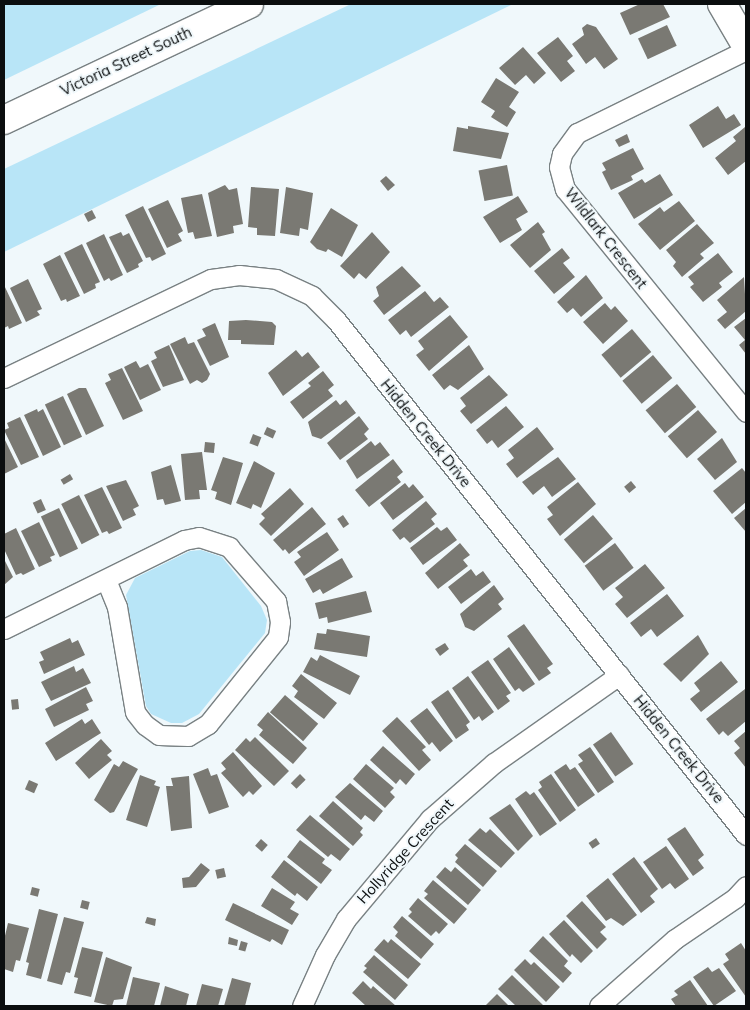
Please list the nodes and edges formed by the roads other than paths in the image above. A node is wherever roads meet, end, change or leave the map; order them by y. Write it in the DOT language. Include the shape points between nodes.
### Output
graph roads {
  1 [pos="249,4"];
  2 [pos="722,4"];
  3 [pos="746,45"];
  4 [pos="746,50"];
  5 [pos="4,120"];
  6 [pos="4,378"];
  7 [pos="746,412"];
  8 [pos="106,580"];
  9 [pos="4,629"];
  10 [pos="619,675"];
  11 [pos="746,835"];
  12 [pos="746,886"];
  13 [pos="302,1006"];
  14 [pos="599,1006"];
  1 -- 5 [label="main road, Victoria Street South"];
  2 -- 3 [label="main road"];
  4 -- 7 [label="street, Wildlark Crescent" via="577,133 562,154 559,168 565,189"];
  6 -- 10 [label="street, Hidden Creek Drive" via="211,279 258,276 293,285 312,296 336,320"];
  8 -- 8 [label="street" via="184,540 198,537 213,540 229,547 276,601 280,622 278,637 208,724 188,736 159,734 145,725 135,712 117,607"];
  8 -- 9 [label="street"];
  10 -- 11 [label="street, Hidden Creek Drive"];
  10 -- 13 [label="street, Hollyridge Crescent" via="494,763 430,819 346,918"];
  12 -- 14 [label="street" via="735,898 675,939"];
}
